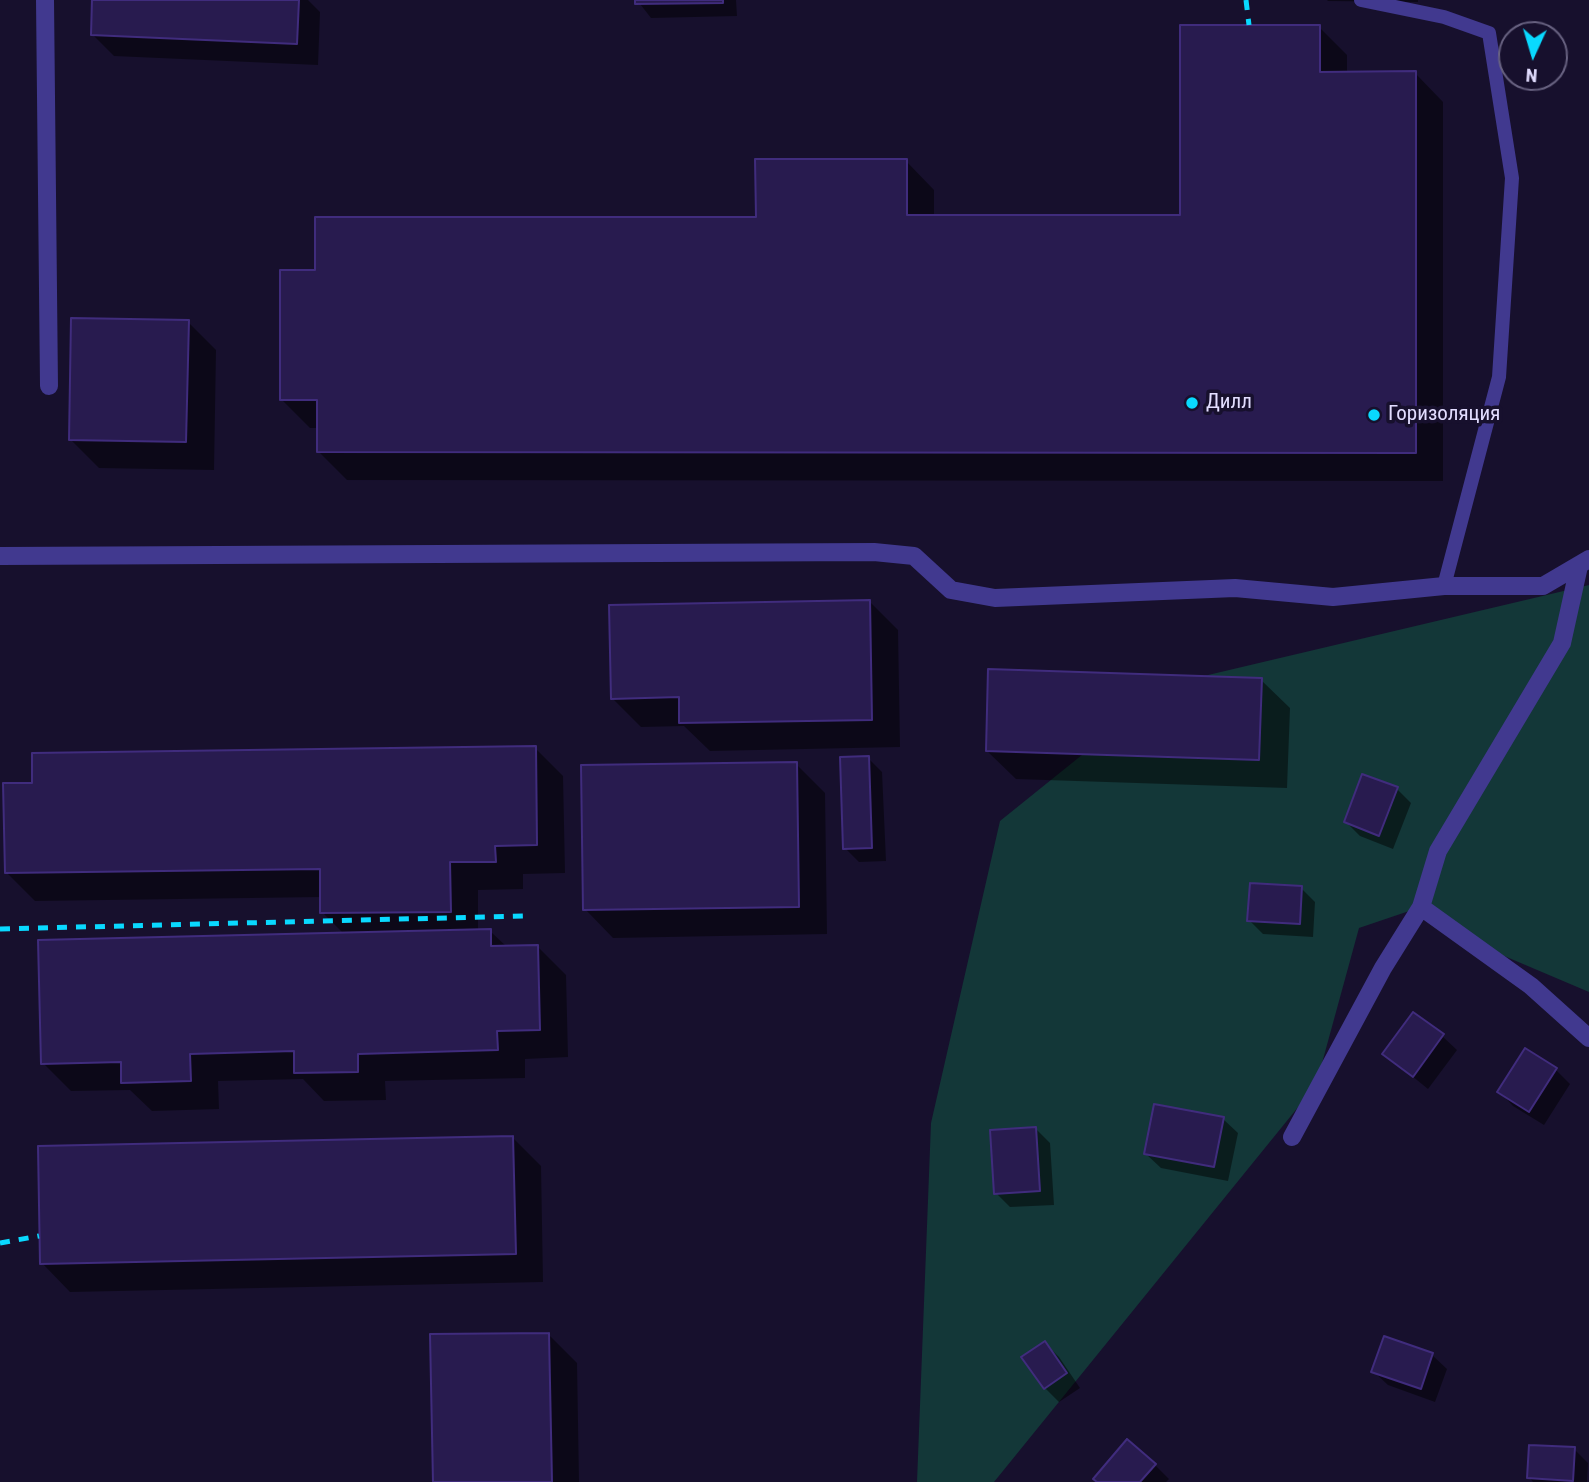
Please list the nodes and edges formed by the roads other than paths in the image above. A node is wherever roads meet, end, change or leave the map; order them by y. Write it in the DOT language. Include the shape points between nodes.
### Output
graph roads {
  1 [pos="45,0"];
  2 [pos="1361,0"];
  3 [pos="49,386"];
  4 [pos="0,556"];
  5 [pos="1584,562"];
  6 [pos="1444,586"];
  7 [pos="1421,906"];
  8 [pos="1589,1038"];
  9 [pos="1292,1137"];
  1 -- 3 [label="street"];
  2 -- 6 [label="lane" via="1444,17 1489,33 1512,177 1499,377"];
  4 -- 6 [label="street" via="874,552 915,556 951,590 995,598 1235,589 1333,597"];
  5 -- 6 [label="street" via="1543,586"];
  5 -- 7 [label="street" via="1562,643 1438,851"];
  7 -- 8 [label="street" via="1531,986"];
  7 -- 9 [label="street"];
}
